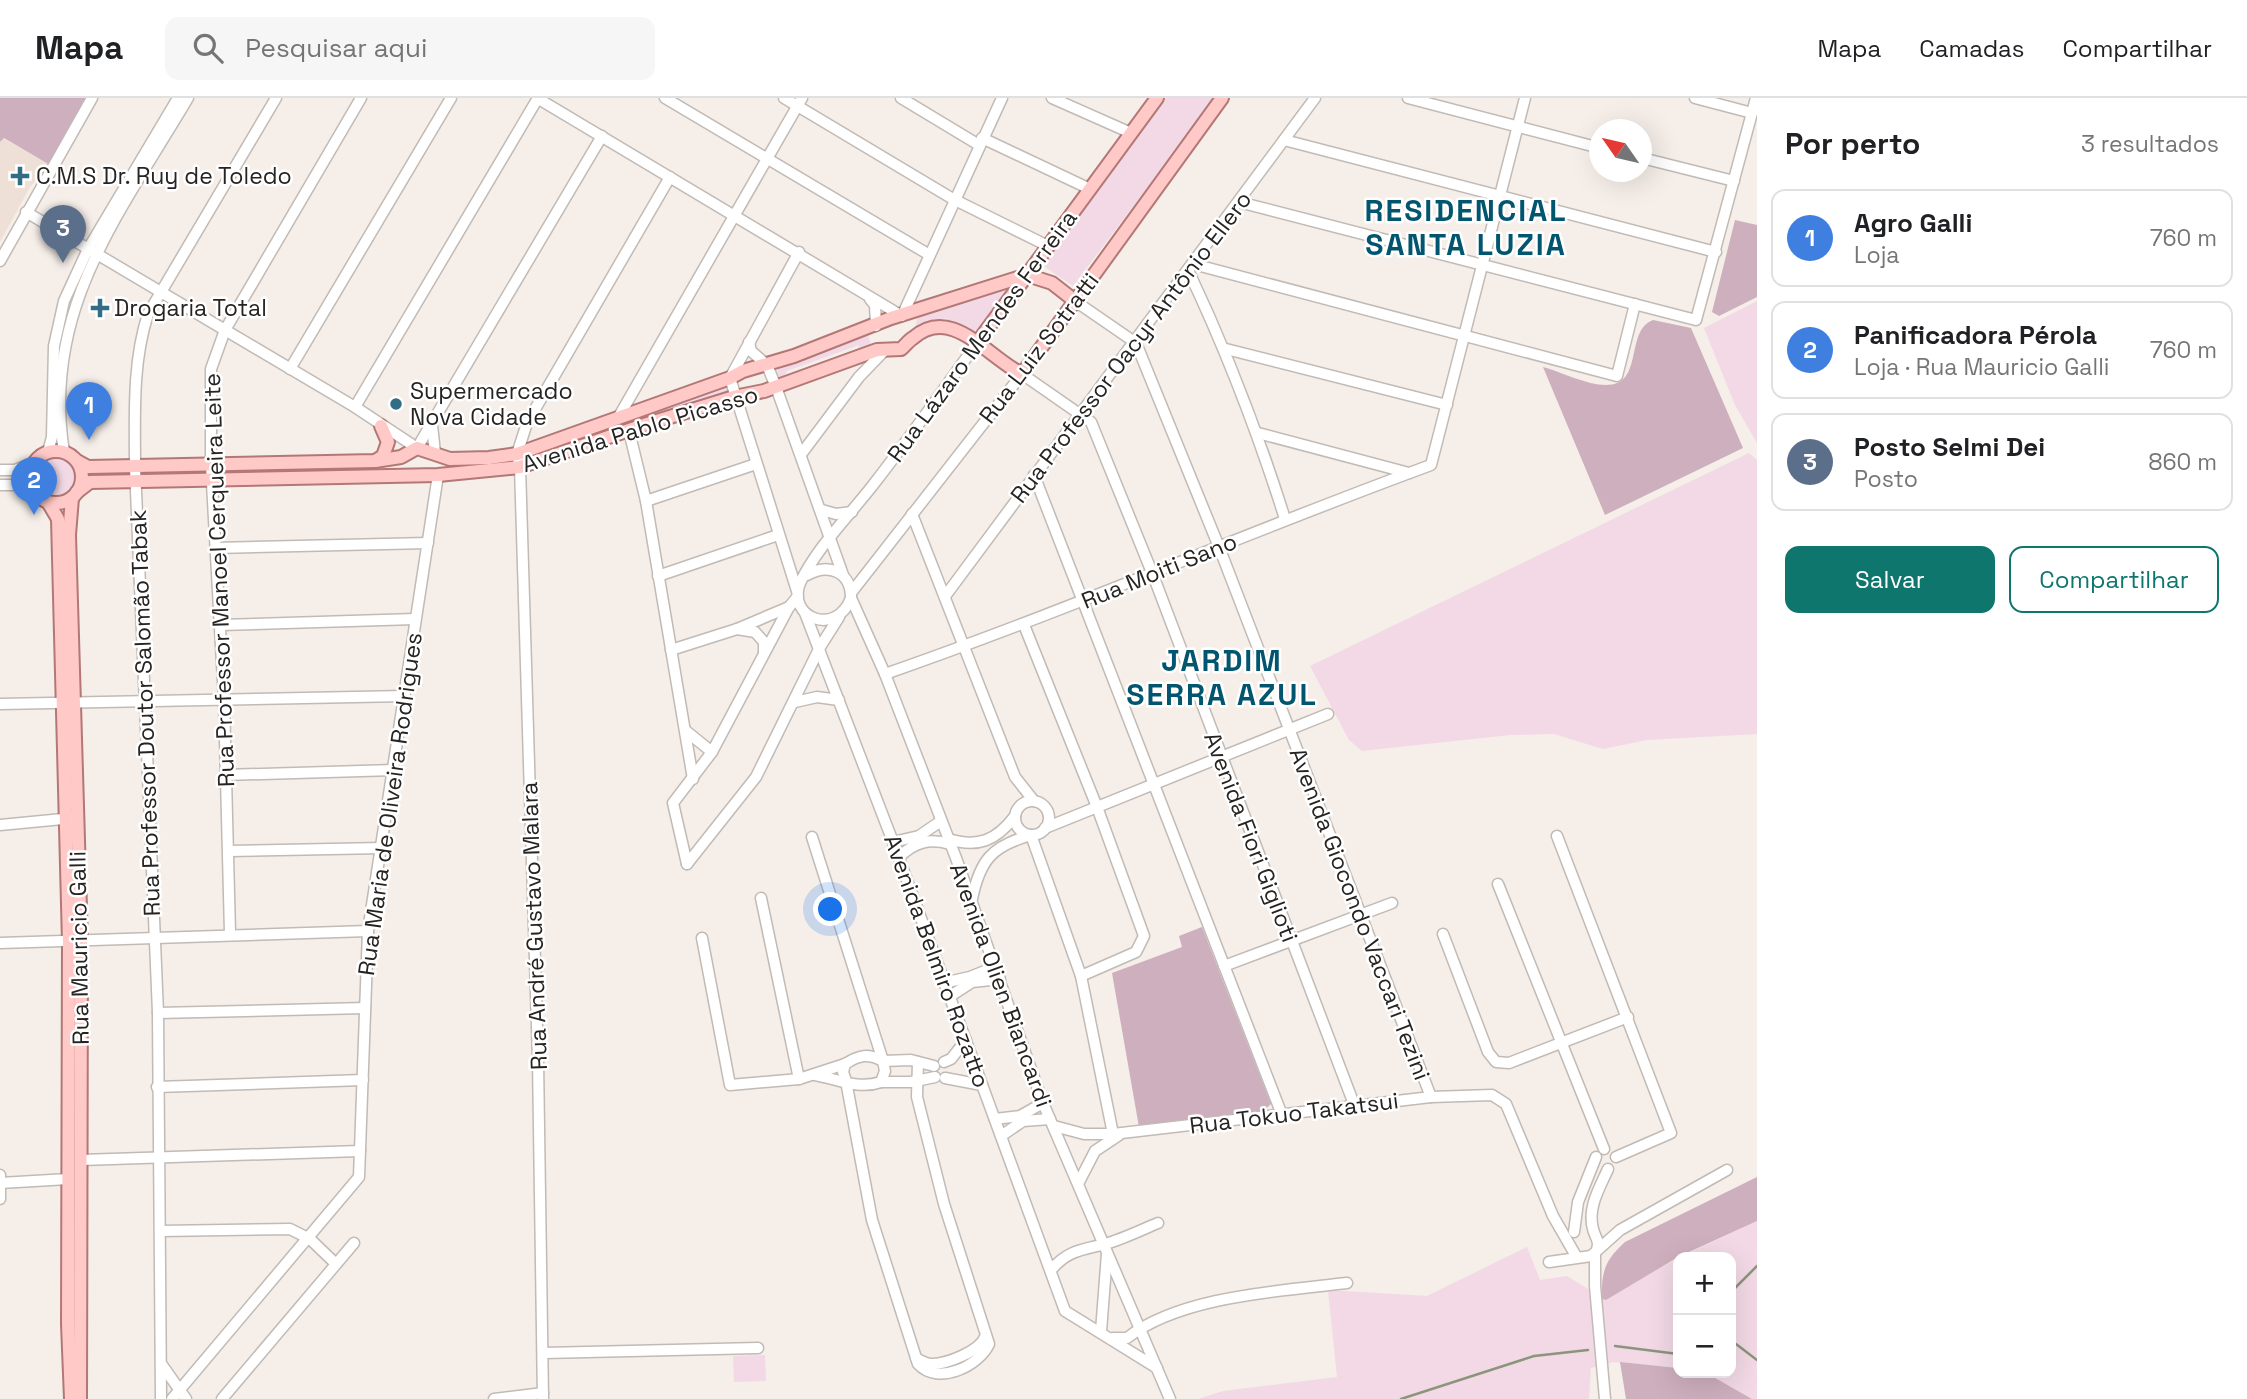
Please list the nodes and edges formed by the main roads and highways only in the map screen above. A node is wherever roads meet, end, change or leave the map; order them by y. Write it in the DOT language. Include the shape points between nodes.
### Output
graph roads {
  1 [pos="1157,98"];
  2 [pos="1222,98"];
  3 [pos="1027,275"];
  4 [pos="1075,301"];
  5 [pos="902,316"];
  6 [pos="876,327"];
  7 [pos="913,338"];
  8 [pos="977,343"];
  9 [pos="881,350"];
  10 [pos="1022,374"];
  11 [pos="381,426"];
  12 [pos="435,453"];
  13 [pos="401,457"];
  14 [pos="77,461"];
  15 [pos="375,461"];
  16 [pos="410,475"];
  17 [pos="438,475"];
  18 [pos="75,495"];
  19 [pos="48,502"];
  20 [pos="69,705"];
  21 [pos="75,942"];
  22 [pos="71,1399"];
  23 [pos="80,1399"];
  1 -- 3 [label="main road, Rua Lázaro Mendes Ferreira"];
  2 -- 4 [label="main road, Rua Luiz Sotratti"];
  3 -- 4 [label="main road" via="1052,284"];
  3 -- 5 [label="main road, Avenida Pablo Picasso"];
  3 -- 8 [label="main road, Rua Lázaro Mendes Ferreira"];
  4 -- 10 [label="main road, Rua Luiz Sotratti"];
  5 -- 6 [label="main road, Avenida Pablo Picasso"];
  5 -- 7 [label="main road"];
  6 -- 9 [label="main road" via="873,334"];
  6 -- 12 [label="main road, Avenida Pablo Picasso" via="517,454 450,459"];
  7 -- 8 [label="main road, Avenida Pablo Picasso" via="946,326"];
  7 -- 9 [label="main road, Avenida Pablo Picasso" via="901,349"];
  8 -- 10 [label="main road, Avenida Fiori Giglioti"];
  9 -- 17 [label="main road, Avenida Pablo Picasso" via="520,467"];
  11 -- 15 [label="main road" via="388,442 383,456"];
  12 -- 13 [label="main road, Avenida Pablo Picasso" via="417,448"];
  12 -- 17 [label="main road"];
  13 -- 15 [label="main road"];
  13 -- 16 [label="main road"];
  14 -- 15 [label="main road" via="88,467 135,467"];
  14 -- 18 [label="main road" via="82,477"];
  14 -- 19 [label="main road" via="64,452 48,452 35,462 30,477 35,493"];
  16 -- 17 [label="main road, Avenida Pablo Picasso"];
  16 -- 18 [label="main road, Avenida Pablo Picasso" via="90,482"];
  18 -- 19 [label="main road"];
  18 -- 20 [label="main road, Rua Mauricio Galli" via="69,535"];
  19 -- 20 [label="main road, Rua Mauricio Galli" via="58,519"];
  20 -- 21 [label="main road, Rua Mauricio Galli"];
  21 -- 22 [label="main road, Rua Mauricio Galli" via="68,1178"];
  21 -- 23 [label="main road, Rua Mauricio Galli" via="81,1160"];
}
